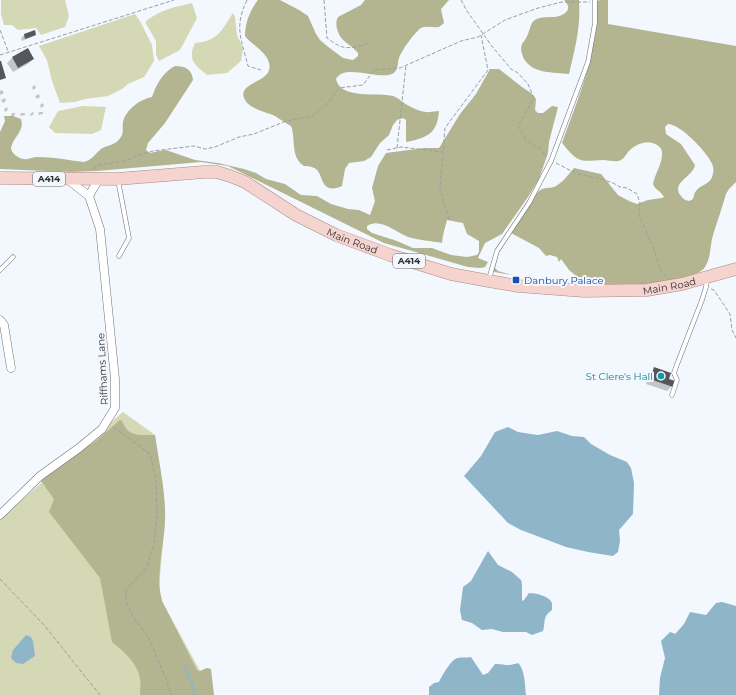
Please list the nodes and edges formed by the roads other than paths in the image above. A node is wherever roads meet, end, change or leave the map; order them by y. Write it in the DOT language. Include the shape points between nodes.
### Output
graph roads {
  1 [pos="595,0"];
  2 [pos="0,178"];
  3 [pos="117,179"];
  4 [pos="67,180"];
  5 [pos="92,180"];
  6 [pos="89,196"];
  7 [pos="119,256"];
  8 [pos="13,257"];
  9 [pos="736,269"];
  10 [pos="0,270"];
  11 [pos="488,281"];
  12 [pos="707,282"];
  13 [pos="0,320"];
  14 [pos="11,368"];
  15 [pos="672,395"];
  16 [pos="0,515"];
  1 -- 11 [label="lane" via="595,23 588,62 551,162 529,203 497,251"];
  2 -- 4 [label="main road, A414"];
  3 -- 5 [label="main road, Main Road / A414"];
  3 -- 7 [label="lane" via="129,238"];
  3 -- 11 [label="main road, Main Road / A414" via="217,172 245,182 296,215 336,235 451,274"];
  4 -- 5 [label="main road, A414"];
  4 -- 6 [label="street"];
  5 -- 6 [label="street"];
  6 -- 16 [label="street, Riffhams Lane" via="100,229 115,379 115,408 102,430 40,476"];
  8 -- 10 [label="lane"];
  9 -- 12 [label="main road, Main Road / A414"];
  11 -- 12 [label="main road, Main Road / A414" via="584,291 647,290"];
  12 -- 15 [label="lane" via="674,373 676,380"];
  13 -- 14 [label="street" via="4,325"];
}
